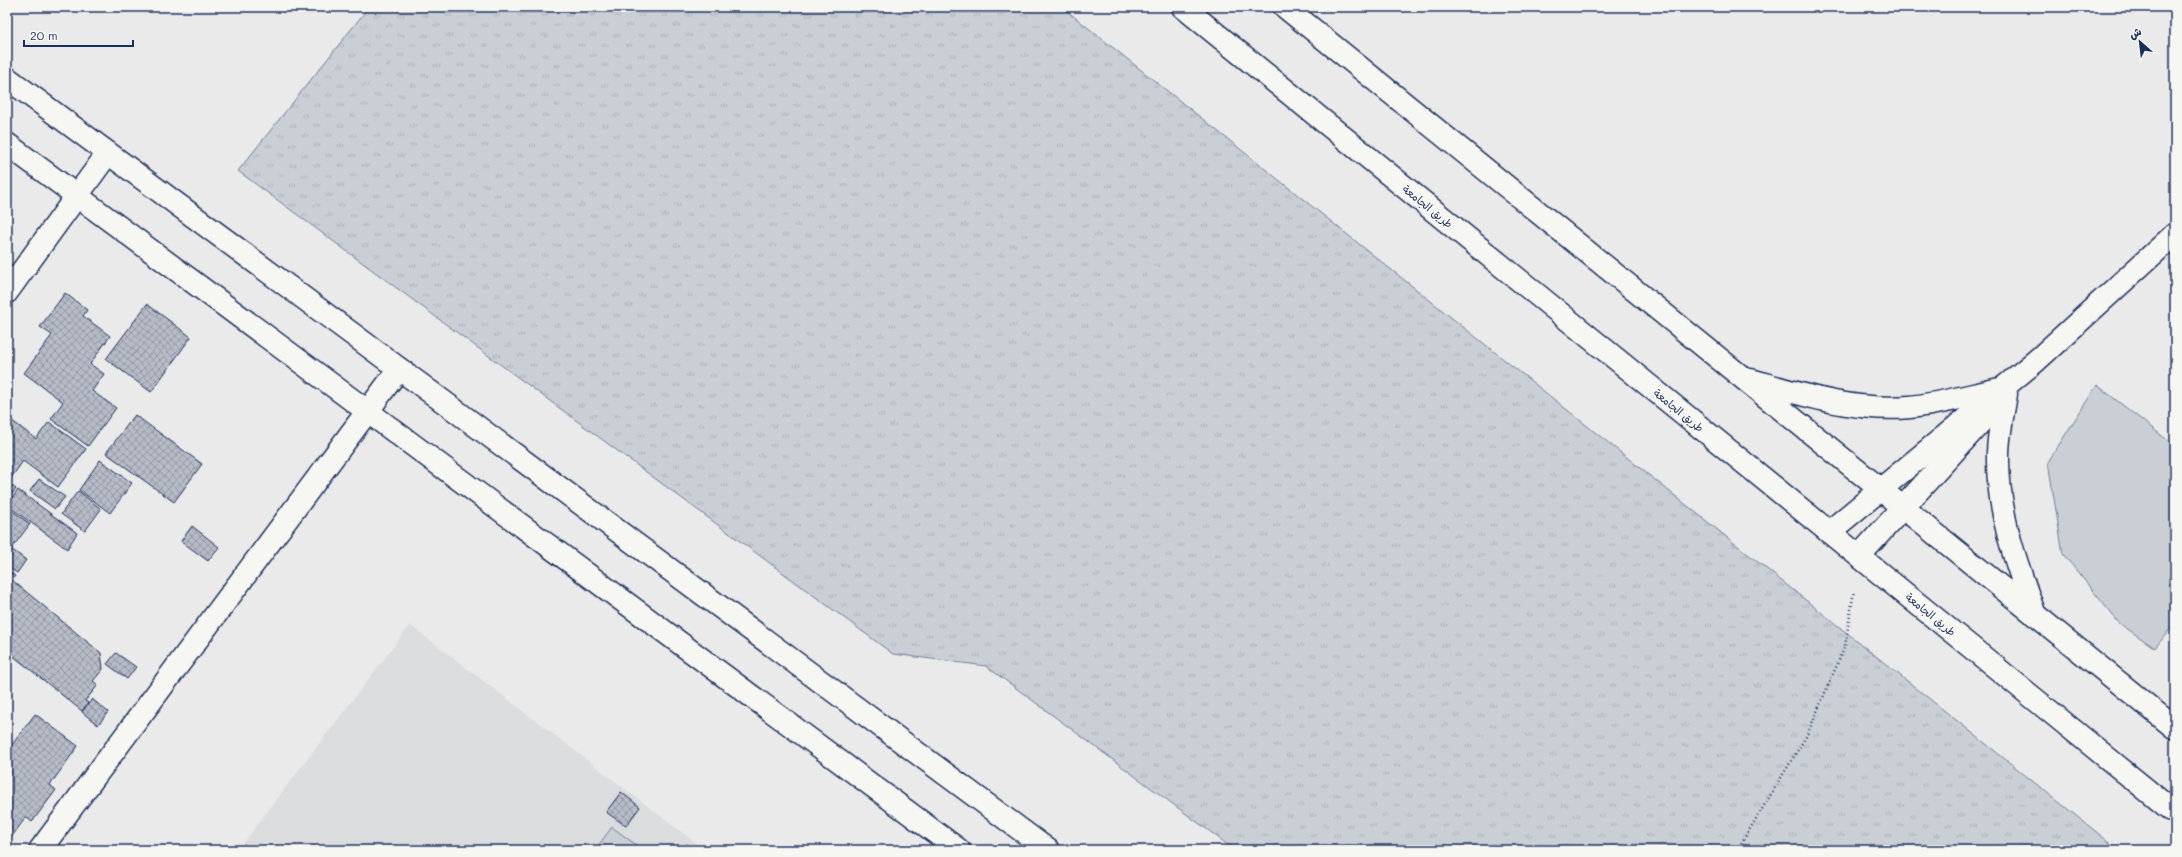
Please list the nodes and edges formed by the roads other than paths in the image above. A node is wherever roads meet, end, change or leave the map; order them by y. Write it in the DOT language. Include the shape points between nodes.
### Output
graph roads {
  1 [pos="1184,7"];
  2 [pos="1284,7"];
  3 [pos="7,78"];
  4 [pos="7,144"];
  5 [pos="108,153"];
  6 [pos="77,196"];
  7 [pos="2175,234"];
  8 [pos="7,292"];
  9 [pos="399,369"];
  10 [pos="1741,377"];
  11 [pos="2003,392"];
  12 [pos="368,411"];
  13 [pos="1881,490"];
  14 [pos="1903,508"];
  15 [pos="1829,532"];
  16 [pos="1859,556"];
  17 [pos="2035,615"];
  18 [pos="2175,728"];
  19 [pos="2175,813"];
  20 [pos="40,850"];
  21 [pos="959,850"];
  22 [pos="1048,850"];
  1 -- 15 [label="main road, طريق الجامعة"];
  2 -- 10 [label="main road"];
  3 -- 5 [label="main road"];
  4 -- 6 [label="main road"];
  5 -- 6 [label="main road"];
  5 -- 9 [label="main road"];
  6 -- 8 [label="main road"];
  6 -- 12 [label="main road"];
  7 -- 11 [label="main road"];
  9 -- 12 [label="main road"];
  9 -- 22 [label="main road"];
  10 -- 11 [label="main road" via="1823,400 1869,407 1910,407"];
  10 -- 13 [label="main road"];
  11 -- 13 [label="main road"];
  11 -- 14 [label="main road"];
  11 -- 17 [label="main road" via="1998,455 2001,500 2009,542"];
  12 -- 20 [label="main road"];
  12 -- 21 [label="main road"];
  13 -- 14 [label="main road"];
  13 -- 15 [label="main road"];
  14 -- 16 [label="main road"];
  14 -- 17 [label="main road"];
  15 -- 16 [label="main road, طريق الجامعة"];
  16 -- 19 [label="main road, طريق الجامعة"];
  17 -- 18 [label="main road"];
}
